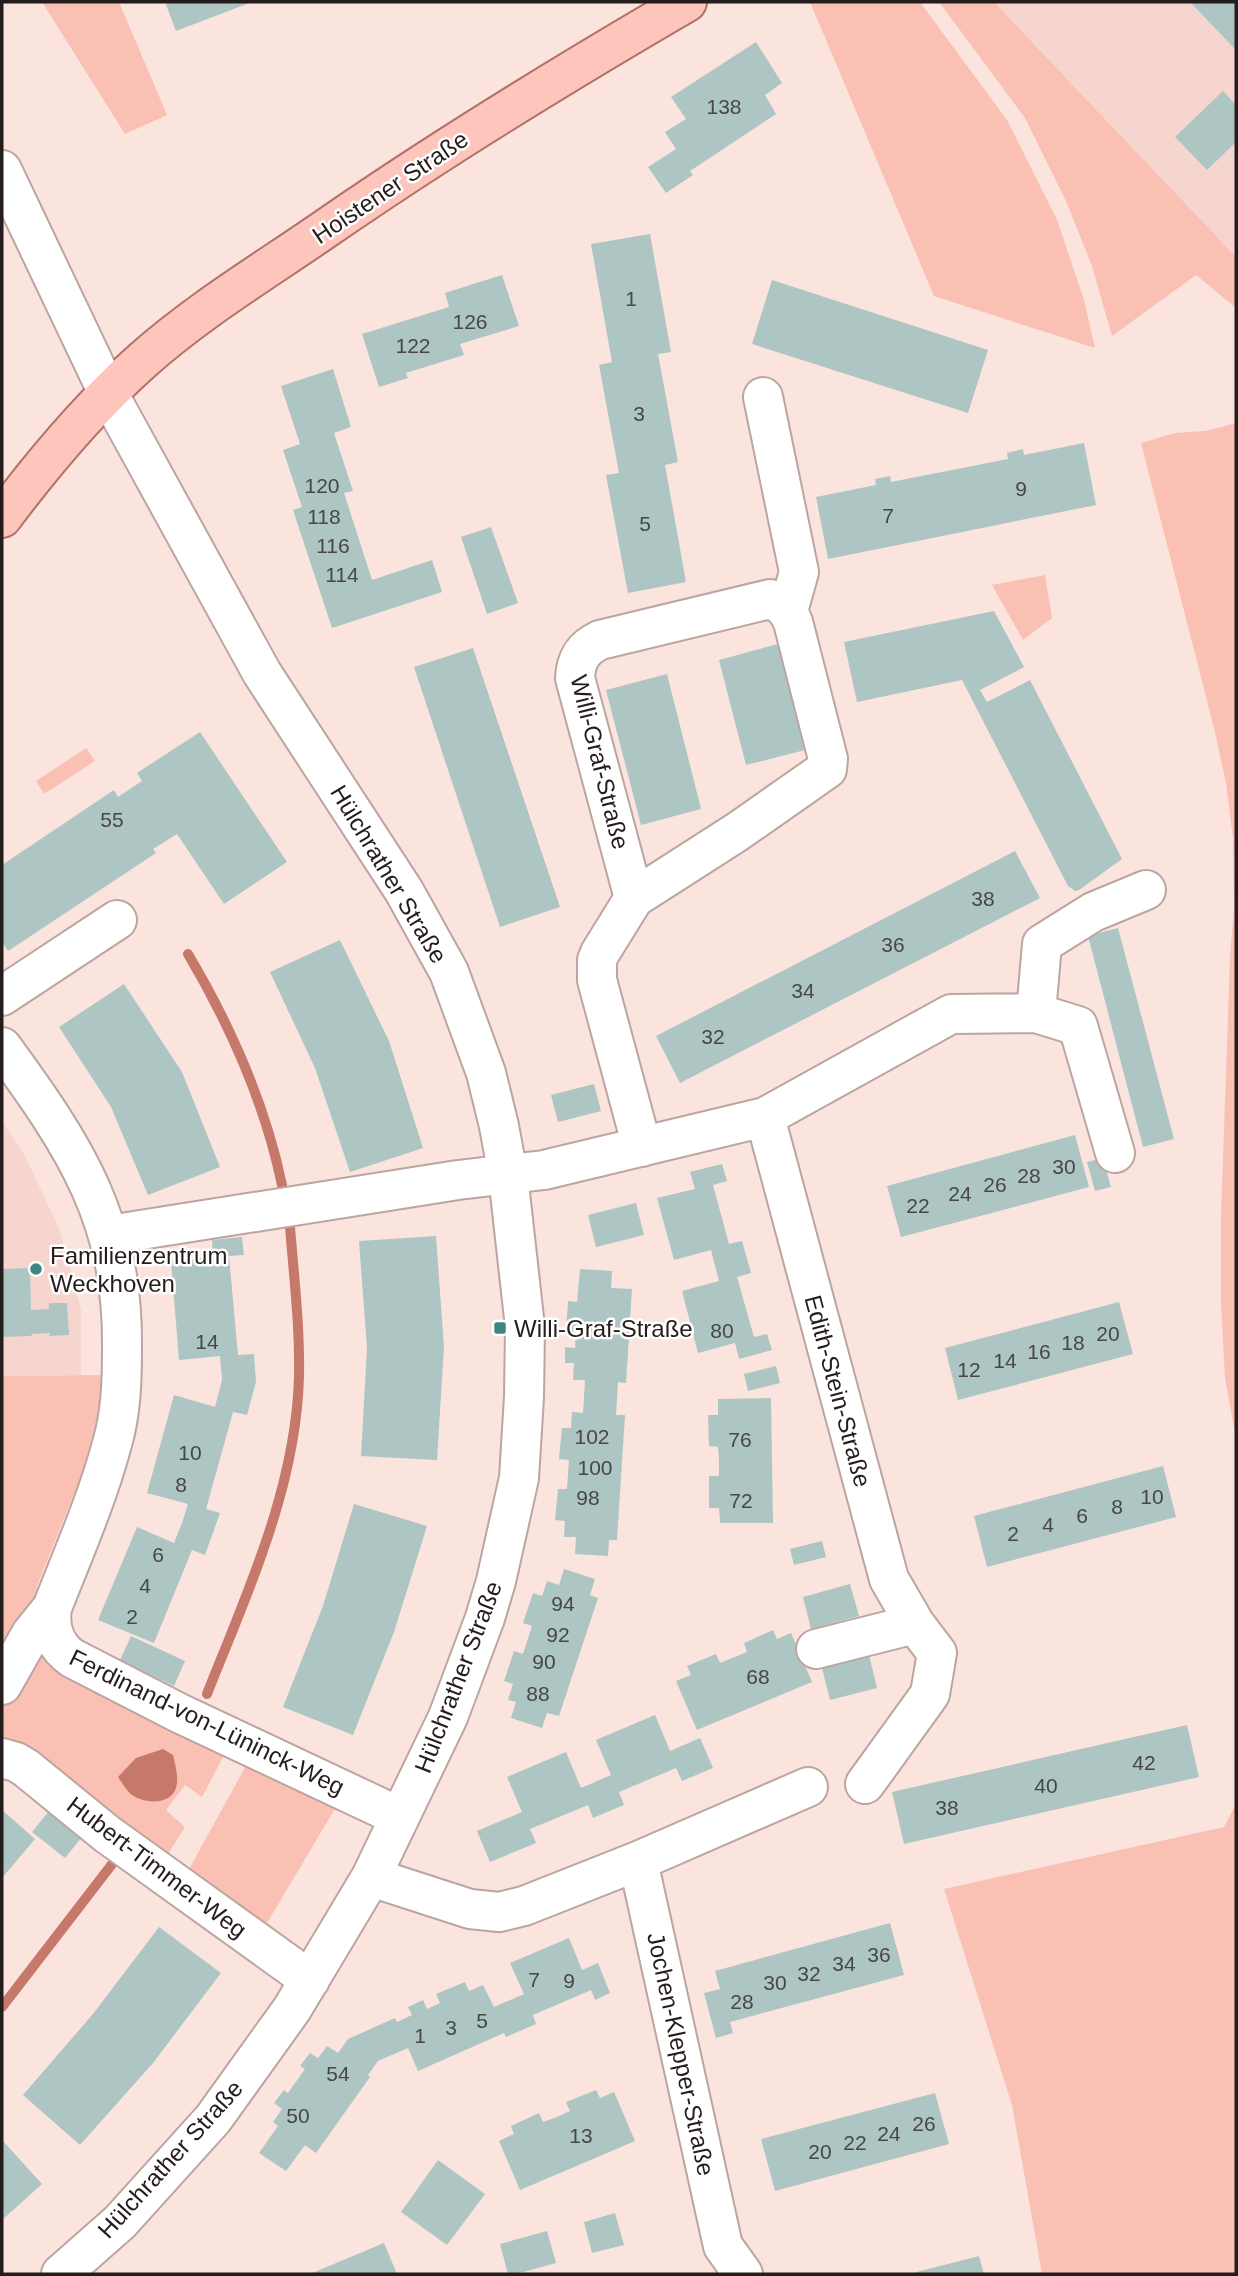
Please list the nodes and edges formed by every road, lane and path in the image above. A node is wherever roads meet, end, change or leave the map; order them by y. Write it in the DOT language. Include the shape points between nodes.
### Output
graph roads {
  1 [pos="687,2"];
  2 [pos="2,170"];
  3 [pos="108,393"];
  4 [pos="763,397"];
  5 [pos="2,518"];
  6 [pos="789,611"];
  7 [pos="1146,890"];
  8 [pos="634,898"];
  9 [pos="117,920"];
  10 [pos="2,996"];
  11 [pos="1036,1013"];
  12 [pos="2,1047"];
  13 [pos="765,1117"];
  14 [pos="642,1147"];
  15 [pos="1115,1153"];
  16 [pos="508,1175"];
  17 [pos="109,1235"];
  18 [pos="52,1608"];
  19 [pos="926,1638"];
  20 [pos="816,1648"];
  21 [pos="2,1685"];
  22 [pos="2,1758"];
  23 [pos="864,1784"];
  24 [pos="808,1787"];
  25 [pos="400,1817"];
  26 [pos="639,1861"];
  27 [pos="371,1877"];
  28 [pos="310,1980"];
  29 [pos="733,2260"];
  30 [pos="61,2274"];
  1 -- 3 [label="main road, Hoistener Straße" via="432,156 183,327"];
  2 -- 3 [label="street, Hülchrather Straße"];
  3 -- 5 [label="main road, Hoistener Straße"];
  3 -- 16 [label="street, Hülchrather Straße" via="262,673 431,936 486,1073"];
  4 -- 6 [label="street" via="799,572"];
  6 -- 8 [label="street" via="827,769"];
  6 -- 8 [label="street, Willi-Graf-Straße" via="770,599 600,639 580,654 575,678"];
  7 -- 11 [label="street" via="1093,912 1042,944"];
  8 -- 14 [label="street" via="603,946 596,970"];
  9 -- 10 [label="street"];
  11 -- 13 [label="street" via="951,1014"];
  11 -- 15 [label="street" via="1078,1026"];
  12 -- 17 [label="street" via="78,1160"];
  13 -- 14 [label="street"];
  13 -- 19 [label="street, Edith-Stein-Straße" via="889,1579"];
  14 -- 16 [label="street"];
  16 -- 17 [label="street"];
  16 -- 25 [label="street, Hülchrather Straße" via="525,1327 519,1478 485,1618 448,1717"];
  17 -- 18 [label="street" via="122,1329 118,1417 97,1493"];
  18 -- 21 [label="street"];
  18 -- 25 [label="street, Ferdinand-von-Lüninck-Weg" via="54,1636 72,1658"];
  19 -- 20 [label="street"];
  19 -- 23 [label="street" via="930,1694"];
  22 -- 28 [label="street, Hubert-Timmer-Weg" via="26,1768 107,1834"];
  24 -- 26 [label="street"];
  25 -- 27 [label="street, Hülchrather Straße"];
  26 -- 27 [label="street" via="499,1912 470,1909"];
  26 -- 29 [label="street, Jochen-Klepper-Straße"];
  27 -- 28 [label="street, Hülchrather Straße"];
  28 -- 30 [label="street, Hülchrather Straße" via="213,2119 120,2222"];
}
